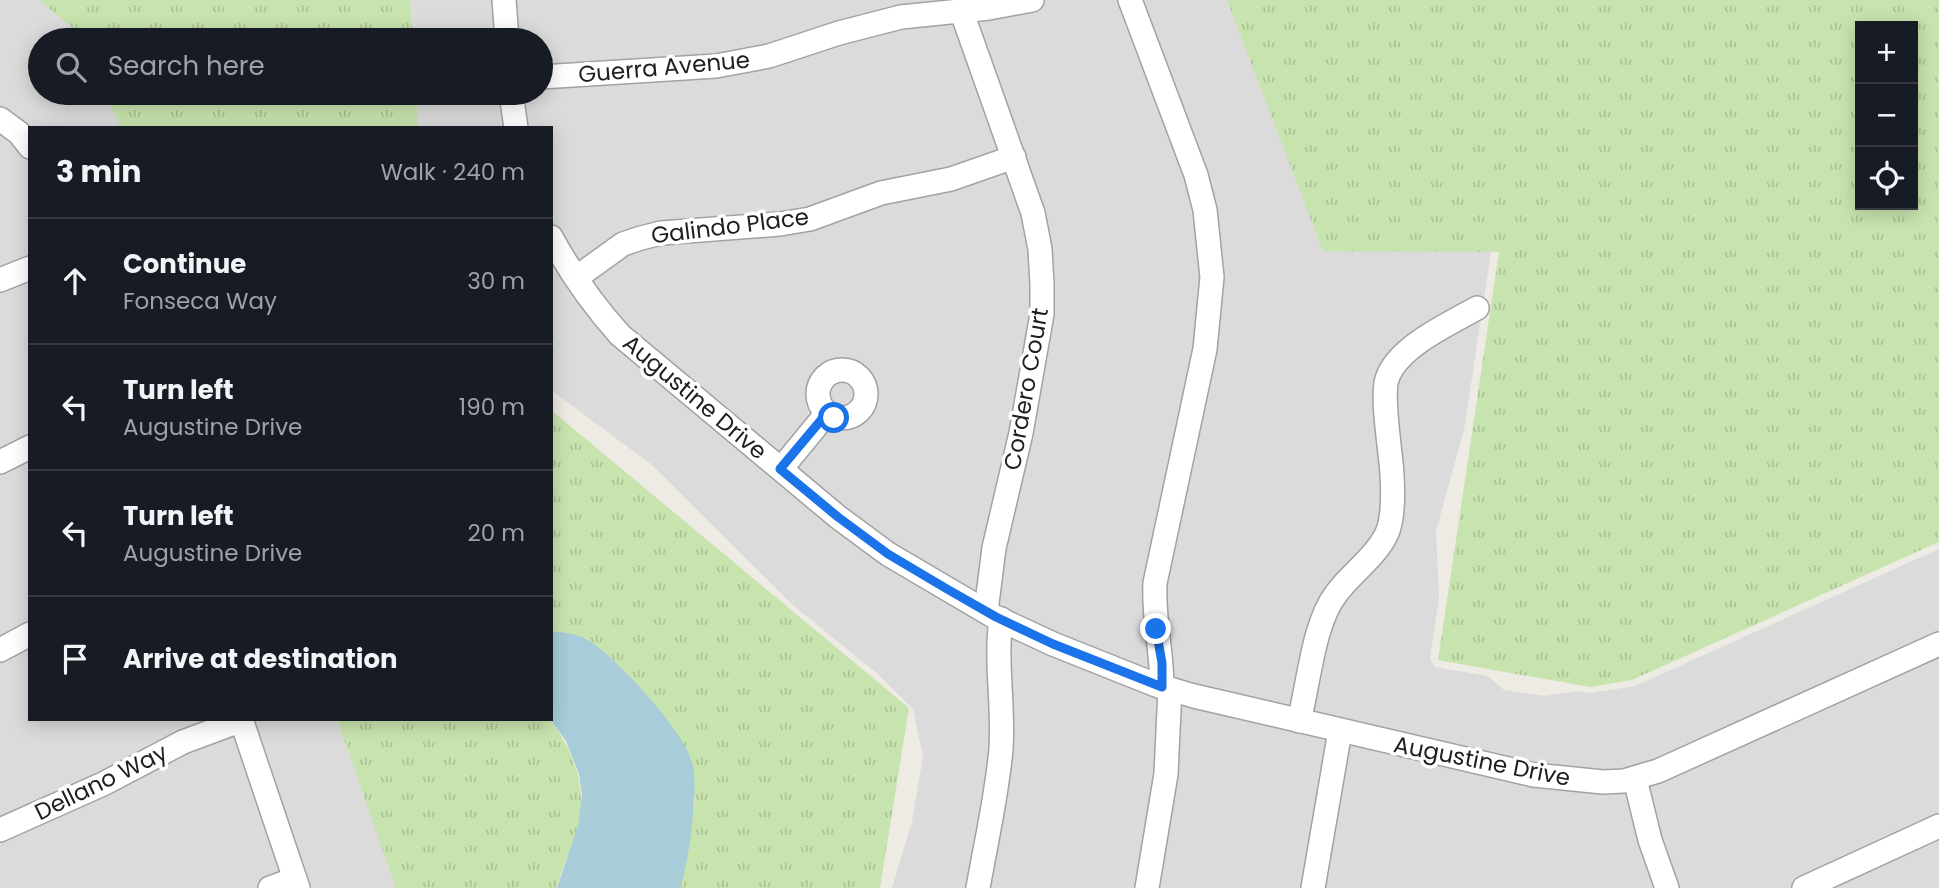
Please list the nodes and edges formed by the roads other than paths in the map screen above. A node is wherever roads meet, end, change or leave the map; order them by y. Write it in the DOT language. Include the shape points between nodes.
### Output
graph roads {
  1 [pos="504,0"];
  2 [pos="1032,0"];
  3 [pos="1130,0"];
  4 [pos="961,10"];
  5 [pos="507,28"];
  6 [pos="553,76"];
  7 [pos="513,105"];
  8 [pos="0,120"];
  9 [pos="516,126"];
  10 [pos="28,144"];
  11 [pos="1014,156"];
  12 [pos="553,240"];
  13 [pos="28,269"];
  14 [pos="576,278"];
  15 [pos="0,279"];
  16 [pos="1477,308"];
  17 [pos="827,413"];
  18 [pos="28,448"];
  19 [pos="0,462"];
  20 [pos="780,469"];
  21 [pos="993,615"];
  22 [pos="28,635"];
  23 [pos="1939,644"];
  24 [pos="0,650"];
  25 [pos="1166,688"];
  26 [pos="239,721"];
  27 [pos="242,721"];
  28 [pos="1299,721"];
  29 [pos="1340,731"];
  30 [pos="1635,779"];
  31 [pos="1939,825"];
  32 [pos="0,830"];
  33 [pos="296,883"];
  34 [pos="270,888"];
  35 [pos="978,888"];
  36 [pos="1147,888"];
  37 [pos="1313,888"];
  38 [pos="1667,888"];
  39 [pos="1804,888"];
  1 -- 5 [label="street"];
  2 -- 4 [label="street, Guerra Avenue"];
  3 -- 25 [label="street" via="1196,175 1210,243 1205,349 1155,583"];
  4 -- 6 [label="street, Guerra Avenue" via="869,24 769,56 716,66"];
  4 -- 11 [label="street, Cordero Court"];
  7 -- 9 [label="street"];
  8 -- 10 [label="street"];
  11 -- 14 [label="street, Galindo Place" via="951,179 881,192 810,219 641,237 623,244"];
  11 -- 21 [label="street, Cordero Court" via="1040,249 1042,314 994,548"];
  12 -- 14 [label="street, Augustine Drive"];
  13 -- 15 [label="street"];
  14 -- 20 [label="street, Augustine Drive" via="620,335"];
  16 -- 28 [label="street" via="1402,355 1387,379 1393,488 1387,533 1336,594 1322,619"];
  17 -- 20 [label="street"];
  18 -- 19 [label="street"];
  20 -- 21 [label="street, Augustine Drive" via="888,554"];
  21 -- 25 [label="street, Augustine Drive"];
  21 -- 35 [label="street, Cordero Court" via="1002,700 1001,751"];
  22 -- 24 [label="street"];
  23 -- 30 [label="street, Augustine Drive"];
  25 -- 28 [label="street, Augustine Drive"];
  25 -- 36 [label="street" via="1166,774"];
  26 -- 32 [label="street, Dellano Way" via="183,742"];
  27 -- 33 [label="street"];
  28 -- 29 [label="street, Augustine Drive"];
  29 -- 30 [label="street, Augustine Drive" via="1534,775 1602,782"];
  29 -- 37 [label="street"];
  30 -- 38 [label="street"];
  31 -- 39 [label="street"];
  33 -- 34 [label="street"];
}
